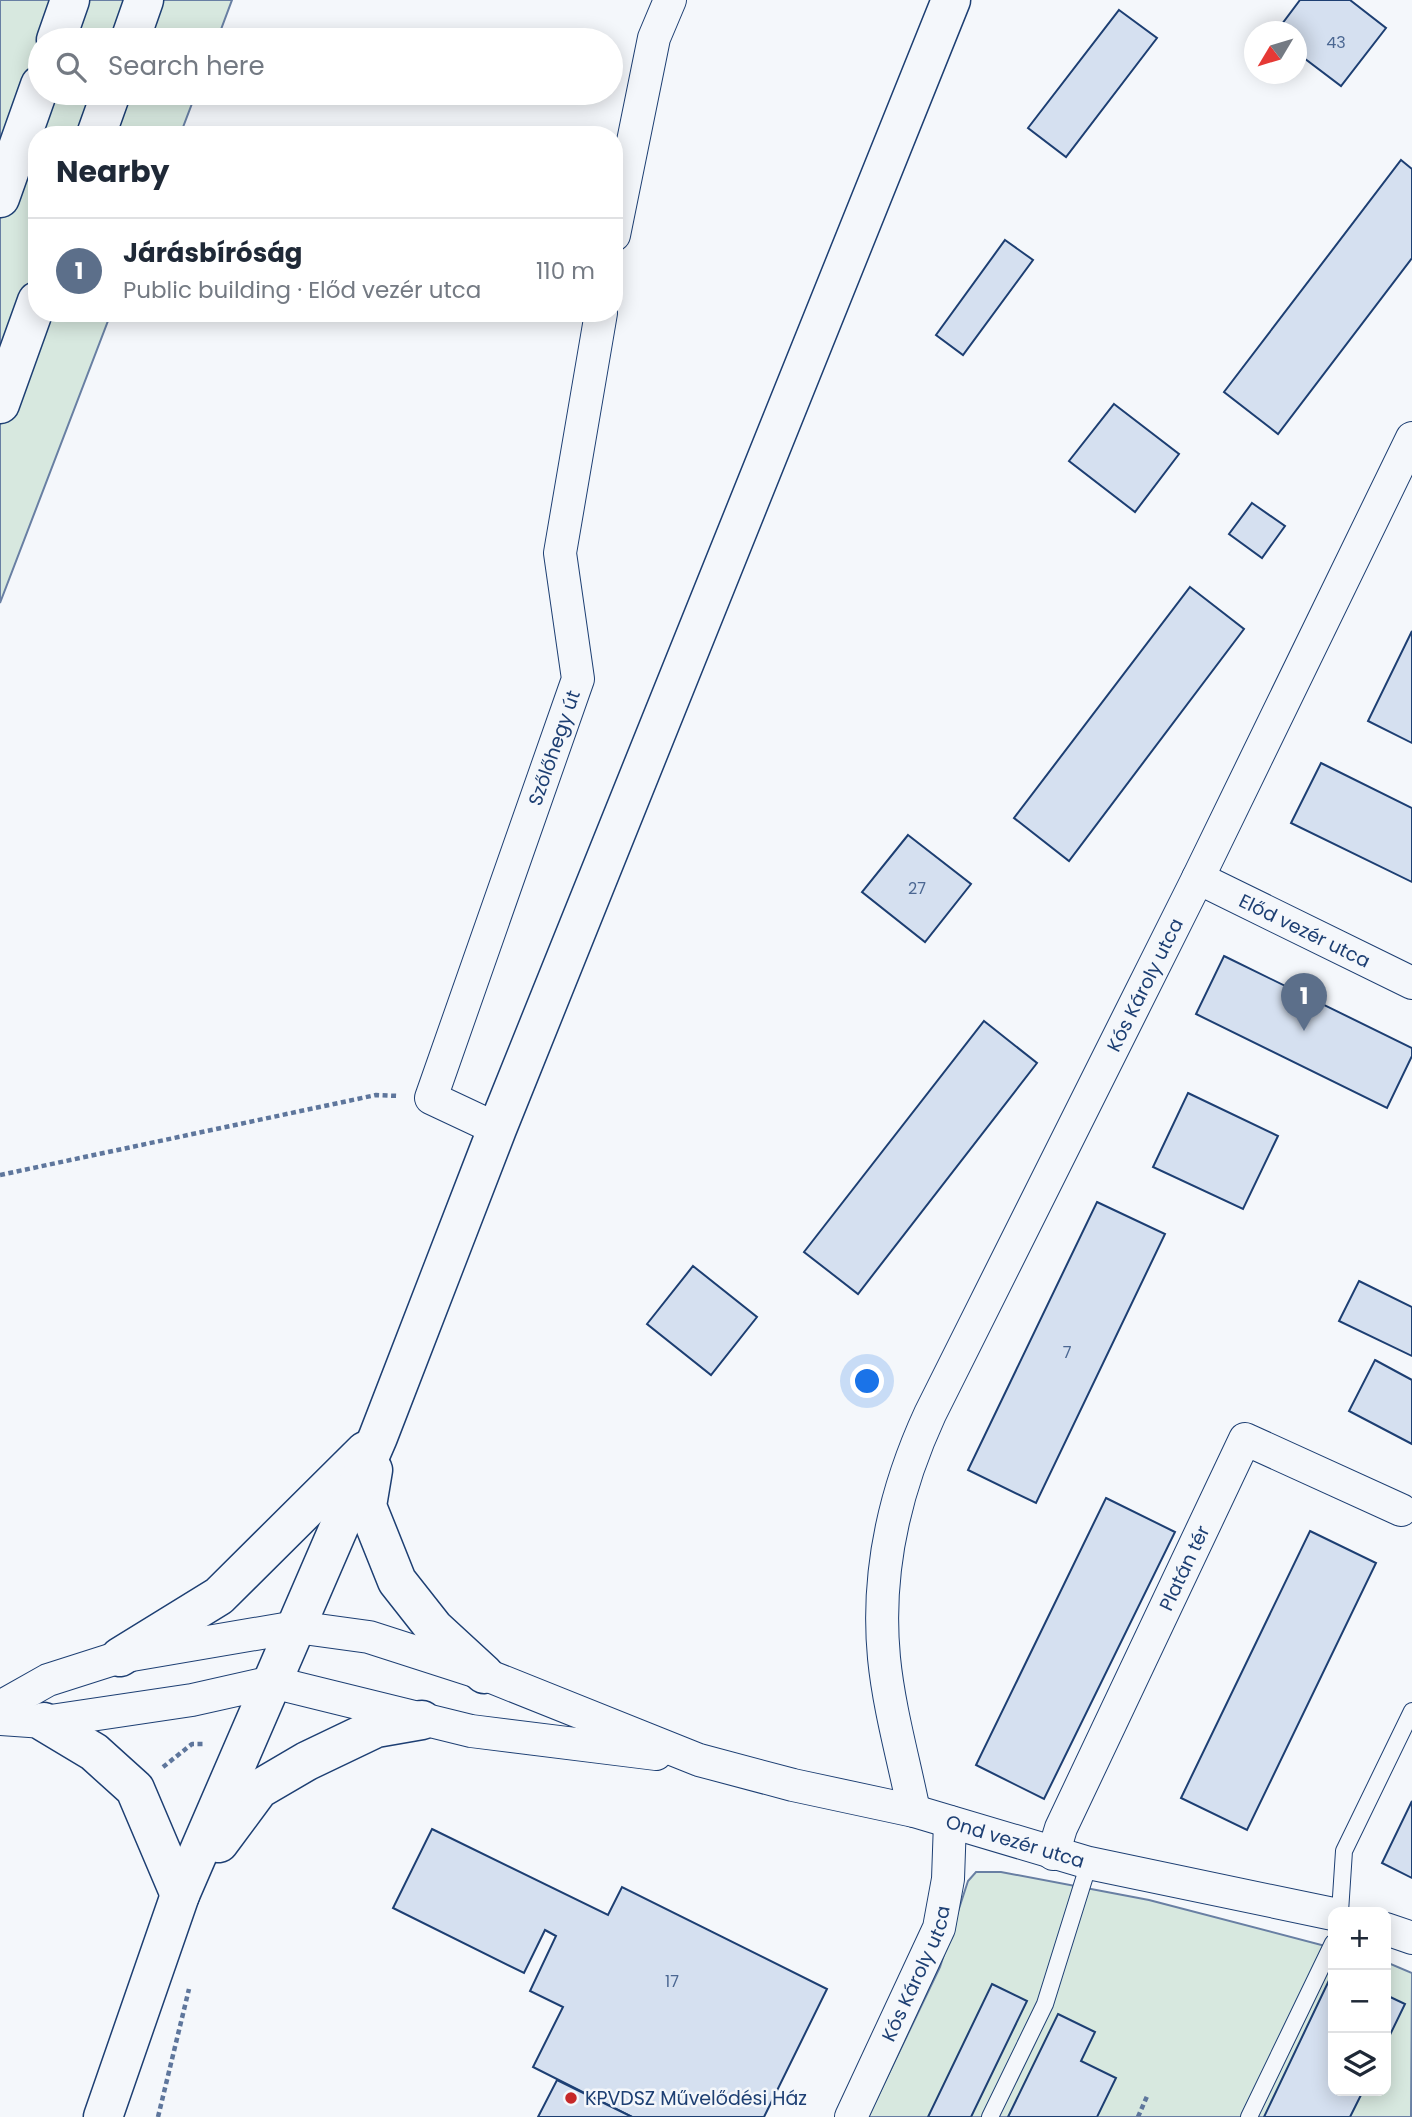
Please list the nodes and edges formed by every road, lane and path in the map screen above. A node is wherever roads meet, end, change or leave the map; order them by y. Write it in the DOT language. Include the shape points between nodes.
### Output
graph roads {
  1 [pos="70,0"];
  2 [pos="144,0"];
  3 [pos="670,0"];
  4 [pos="945,2"];
  5 [pos="60,28"];
  6 [pos="134,28"];
  7 [pos="33,105"];
  8 [pos="107,105"];
  9 [pos="99,126"];
  10 [pos="623,191"];
  11 [pos="0,198"];
  12 [pos="29,322"];
  13 [pos="599,322"];
  14 [pos="0,404"];
  15 [pos="1412,438"];
  16 [pos="1198,878"];
  17 [pos="1412,983"];
  18 [pos="431,1098"];
  19 [pos="497,1129"];
  20 [pos="0,1175"];
  21 [pos="378,1437"];
  22 [pos="1401,1510"];
  23 [pos="296,1627"];
  24 [pos="120,1657"];
  25 [pos="484,1674"];
  26 [pos="272,1682"];
  27 [pos="0,1707"];
  28 [pos="1412,1711"];
  29 [pos="0,1719"];
  30 [pos="422,1720"];
  31 [pos="44,1722"];
  32 [pos="699,1760"];
  33 [pos="914,1811"];
  34 [pos="950,1822"];
  35 [pos="1053,1854"];
  36 [pos="1089,1863"];
  37 [pos="180,1895"];
  38 [pos="1340,1907"];
  39 [pos="1328,1913"];
  40 [pos="1391,1931"];
  41 [pos="1412,1938"];
  42 [pos="1328,1953"];
  43 [pos="1148,2094"];
  44 [pos="103,2117"];
  45 [pos="850,2117"];
  46 [pos="990,2117"];
  47 [pos="1138,2117"];
  48 [pos="1250,2117"];
  1 -- 5 [label="main road"];
  2 -- 6 [label="main road"];
  3 -- 10 [label="street" via="654,38"];
  4 -- 19 [label="main road"];
  7 -- 11 [label="main road"];
  8 -- 9 [label="main road"];
  12 -- 14 [label="main road"];
  13 -- 18 [label="street, Szőlőhegy út" via="560,553 578,679"];
  15 -- 16 [label="street, Kós Károly utca"];
  16 -- 17 [label="street, Előd vezér utca"];
  16 -- 33 [label="street, Kós Károly utca" via="926,1423 899,1496 884,1583 884,1658"];
  18 -- 19 [label="street"];
  18 -- 20 [label="path" via="376,1095"];
  19 -- 21 [label="main road"];
  21 -- 23 [label="main road"];
  21 -- 24 [label="main road" via="219,1596"];
  21 -- 25 [label="main road" via="367,1506 397,1581 434,1628"];
  22 -- 35 [label="street, Platán tér" via="1245,1439 1061,1828"];
  23 -- 24 [label="street"];
  23 -- 25 [label="street" via="369,1637"];
  23 -- 26 [label="main road"];
  24 -- 27 [label="street" via="48,1680"];
  25 -- 32 [label="street"];
  26 -- 30 [label="street"];
  26 -- 31 [label="street" via="192,1700"];
  26 -- 37 [label="main road"];
  28 -- 38 [label="lane" via="1345,1851"];
  29 -- 31 [label="street"];
  30 -- 32 [label="street" via="471,1731"];
  30 -- 37 [label="main road" via="376,1728 259,1789"];
  31 -- 37 [label="main road" via="94,1752 135,1788"];
  32 -- 33 [label="street, Ond vezér utca"];
  33 -- 34 [label="street, Ond vezér utca"];
  34 -- 35 [label="street, Ond vezér utca"];
  34 -- 45 [label="street, Kós Károly utca" via="948,1879 939,1928"];
  35 -- 36 [label="street, Ond vezér utca"];
  36 -- 39 [label="street, Ond vezér utca"];
  36 -- 46 [label="lane" via="1045,2004"];
  37 -- 44 [label="main road"];
  40 -- 41 [label="street"];
  42 -- 48 [label="lane"];
  43 -- 47 [label="path"];
}
